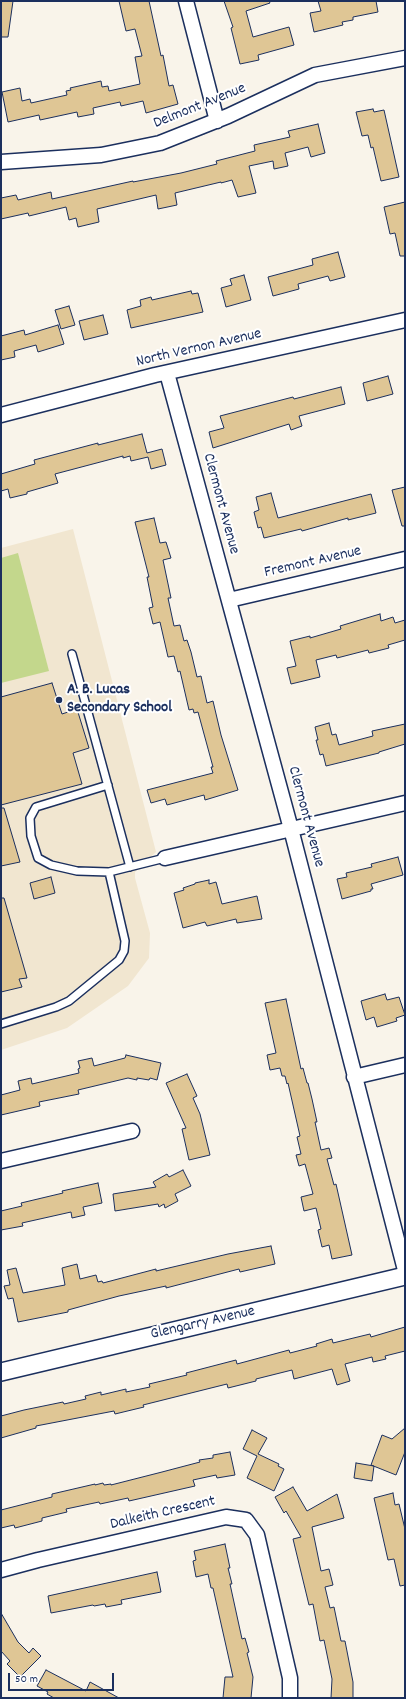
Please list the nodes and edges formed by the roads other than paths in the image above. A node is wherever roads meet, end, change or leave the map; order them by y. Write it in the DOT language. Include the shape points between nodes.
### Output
graph roads {
  1 [pos="186,1"];
  2 [pos="405,58"];
  3 [pos="217,121"];
  4 [pos="1,162"];
  5 [pos="405,320"];
  6 [pos="167,373"];
  7 [pos="1,415"];
  8 [pos="405,559"];
  9 [pos="229,600"];
  10 [pos="72,654"];
  11 [pos="108,785"];
  12 [pos="405,803"];
  13 [pos="291,829"];
  14 [pos="165,858"];
  15 [pos="130,867"];
  16 [pos="109,872"];
  17 [pos="1,1024"];
  18 [pos="405,1065"];
  19 [pos="354,1077"];
  20 [pos="132,1132"];
  21 [pos="1,1161"];
  22 [pos="405,1270"];
  23 [pos="405,1276"];
  24 [pos="1,1372"];
  25 [pos="1,1570"];
  26 [pos="290,1698"];
  1 -- 3 [label="street"];
  2 -- 3 [label="street, Delmont Avenue" via="315,75"];
  3 -- 4 [label="street, Delmont Avenue" via="160,143 101,155"];
  5 -- 6 [label="street, North Vernon Avenue"];
  6 -- 7 [label="street, North Vernon Avenue"];
  6 -- 9 [label="street, Clermont Avenue"];
  8 -- 9 [label="street, Fremont Avenue"];
  9 -- 13 [label="street, Clermont Avenue"];
  10 -- 11 [label="lane"];
  11 -- 15 [label="lane"];
  11 -- 16 [label="lane" via="36,806 30,818 31,836 38,858 51,865 77,871"];
  12 -- 13 [label="street"];
  13 -- 14 [label="street"];
  13 -- 19 [label="street, Clermont Avenue"];
  14 -- 15 [label="lane"];
  15 -- 16 [label="lane"];
  16 -- 17 [label="lane" via="125,942 119,960 70,1001"];
  18 -- 19 [label="street"];
  19 -- 22 [label="street, Clermont Avenue"];
  20 -- 21 [label="street"];
  23 -- 24 [label="street, Glengarry Avenue"];
  25 -- 26 [label="street, Dalkeith Crescent" via="226,1517 246,1520 257,1535 290,1678"];
}
